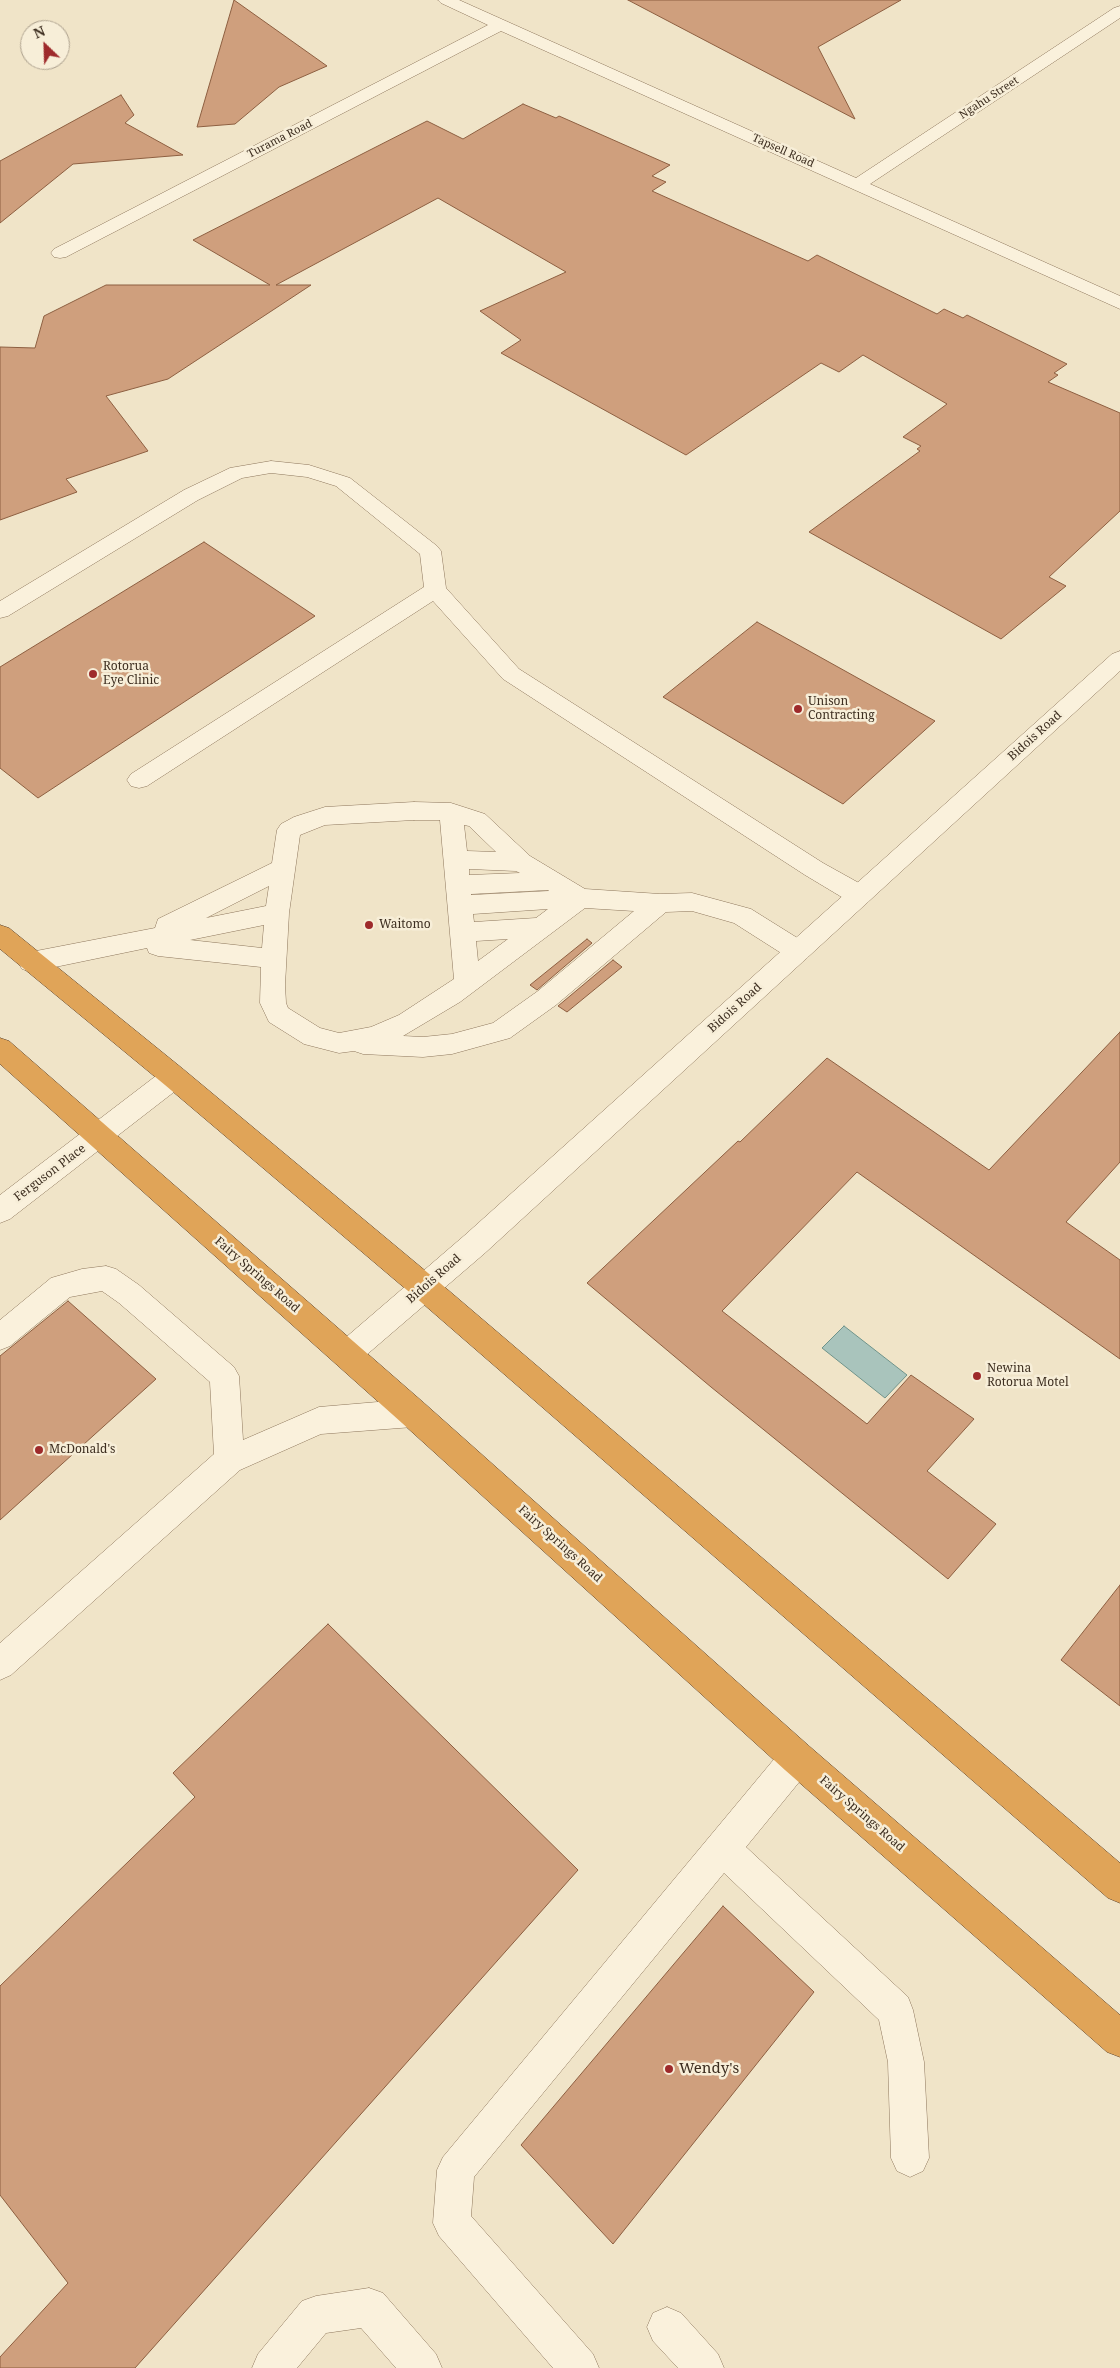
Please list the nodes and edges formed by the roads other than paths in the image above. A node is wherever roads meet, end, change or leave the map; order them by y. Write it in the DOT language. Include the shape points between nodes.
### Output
graph roads {
  1 [pos="446,0"];
  2 [pos="1120,11"];
  3 [pos="500,25"];
  4 [pos="858,184"];
  5 [pos="60,253"];
  6 [pos="1120,303"];
  7 [pos="435,590"];
  8 [pos="0,610"];
  9 [pos="1120,659"];
  10 [pos="139,780"];
  11 [pos="451,812"];
  12 [pos="456,860"];
  13 [pos="520,862"];
  14 [pos="551,881"];
  15 [pos="459,895"];
  16 [pos="859,895"];
  17 [pos="580,898"];
  18 [pos="660,903"];
  19 [pos="279,913"];
  20 [pos="540,927"];
  21 [pos="0,935"];
  22 [pos="132,943"];
  23 [pos="464,943"];
  24 [pos="798,951"];
  25 [pos="507,952"];
  26 [pos="31,962"];
  27 [pos="467,981"];
  28 [pos="435,1006"];
  29 [pos="340,1042"];
  30 [pos="452,1044"];
  31 [pos="0,1048"];
  32 [pos="174,1077"];
  33 [pos="100,1135"];
  34 [pos="0,1210"];
  35 [pos="424,1287"];
  36 [pos="0,1337"];
  37 [pos="347,1354"];
  38 [pos="413,1413"];
  39 [pos="229,1460"];
  40 [pos="0,1664"];
  41 [pos="797,1758"];
  42 [pos="723,1849"];
  43 [pos="1120,1886"];
  44 [pos="1120,2039"];
  45 [pos="910,2158"];
  46 [pos="667,2327"];
  47 [pos="272,2368"];
  48 [pos="422,2368"];
  49 [pos="579,2368"];
  50 [pos="704,2368"];
  1 -- 3 [label="street, Tapsell Road"];
  2 -- 4 [label="street, Ngahu Street"];
  3 -- 4 [label="street, Tapsell Road"];
  3 -- 5 [label="street, Turama Road"];
  4 -- 6 [label="street, Tapsell Road"];
  7 -- 8 [label="street" via="430,550 343,482 309,471 271,466 237,472 191,495"];
  7 -- 10 [label="street"];
  7 -- 16 [label="street" via="511,674"];
  9 -- 16 [label="street, Bidois Road"];
  11 -- 12 [label="street"];
  11 -- 13 [label="street" via="476,820"];
  11 -- 19 [label="street" via="325,816 289,830"];
  12 -- 13 [label="street"];
  12 -- 15 [label="street"];
  13 -- 14 [label="street"];
  14 -- 15 [label="street"];
  14 -- 17 [label="street"];
  15 -- 17 [label="street"];
  15 -- 23 [label="street"];
  16 -- 24 [label="street, Bidois Road"];
  17 -- 18 [label="street"];
  17 -- 20 [label="street"];
  18 -- 24 [label="street" via="692,902 742,916"];
  18 -- 30 [label="street" via="547,998 501,1031"];
  19 -- 22 [label="street"];
  19 -- 22 [label="street"];
  19 -- 22 [label="street"];
  19 -- 29 [label="street" via="273,1003 278,1015 312,1037"];
  20 -- 23 [label="street"];
  20 -- 25 [label="street"];
  21 -- 26 [label="highway"];
  22 -- 26 [label="street"];
  23 -- 25 [label="street"];
  23 -- 27 [label="street"];
  24 -- 35 [label="street, Bidois Road"];
  25 -- 27 [label="street"];
  26 -- 32 [label="highway"];
  27 -- 28 [label="street"];
  28 -- 29 [label="street" via="375,1037"];
  28 -- 30 [label="street" via="428,1017 428,1027 434,1035"];
  29 -- 30 [label="street" via="396,1047"];
  31 -- 33 [label="highway, Fairy Springs Road"];
  32 -- 33 [label="street, Ferguson Place"];
  32 -- 35 [label="highway"];
  33 -- 34 [label="street, Ferguson Place"];
  33 -- 37 [label="highway, Fairy Springs Road"];
  35 -- 37 [label="street, Bidois Road"];
  35 -- 43 [label="highway"];
  36 -- 39 [label="street" via="62,1287 106,1278 224,1376"];
  37 -- 38 [label="highway, Fairy Springs Road"];
  38 -- 39 [label="street" via="319,1421"];
  38 -- 41 [label="highway, Fairy Springs Road"];
  39 -- 40 [label="street"];
  41 -- 42 [label="street"];
  41 -- 44 [label="highway, Fairy Springs Road"];
  42 -- 45 [label="street" via="895,2010 906,2062"];
  42 -- 49 [label="street" via="456,2170 452,2223"];
  46 -- 50 [label="street"];
  47 -- 48 [label="street" via="316,2316 369,2307"];
}
